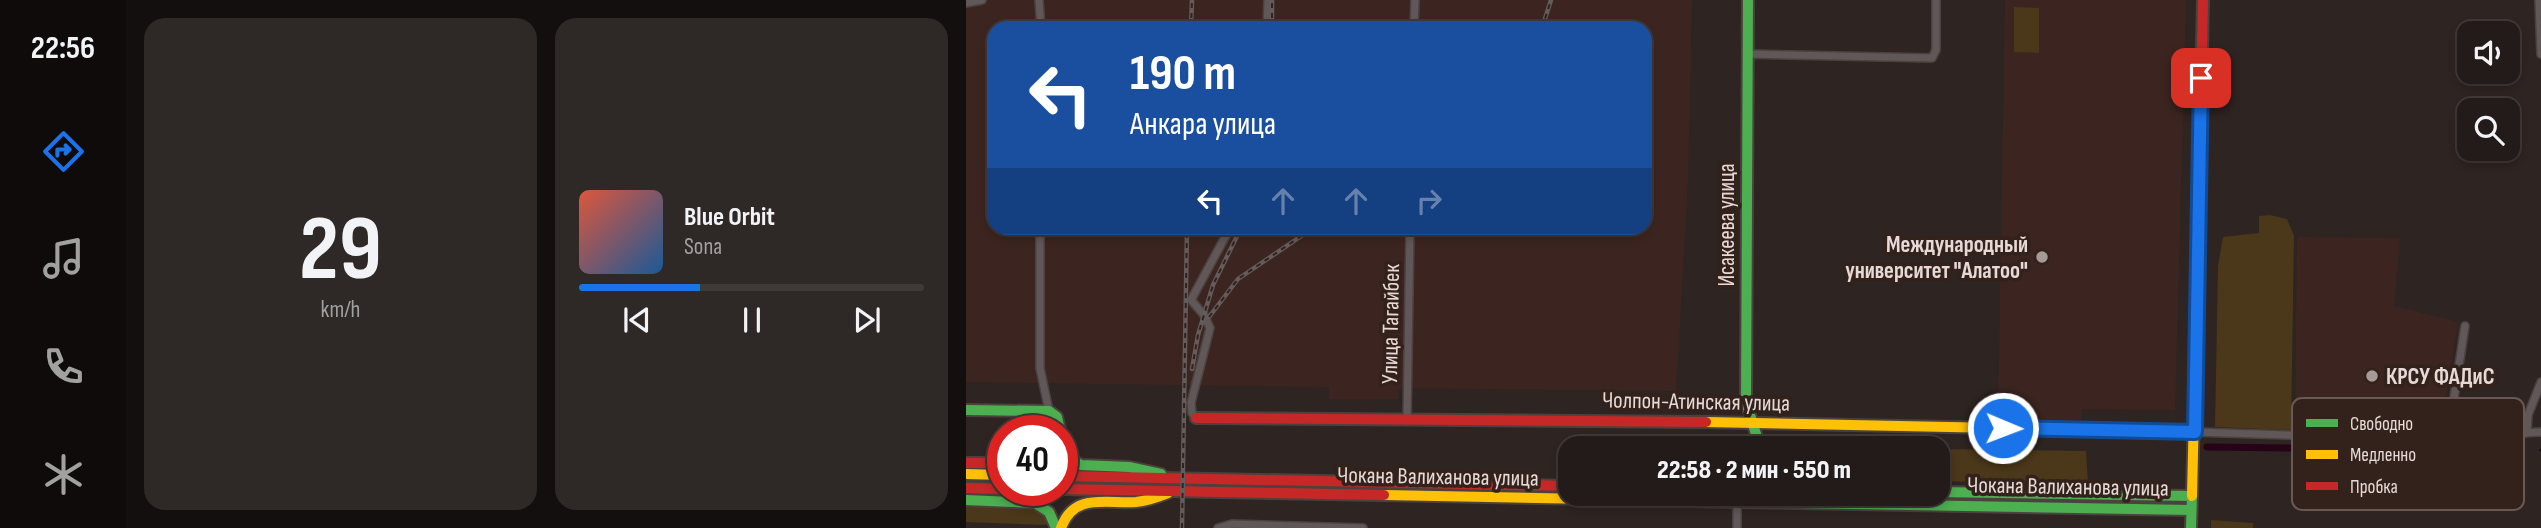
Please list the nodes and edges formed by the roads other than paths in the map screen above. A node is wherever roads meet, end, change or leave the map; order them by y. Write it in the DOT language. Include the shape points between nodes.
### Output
graph roads {
  1 [pos="982,0"];
  2 [pos="1039,0"];
  3 [pos="1268,0"];
  4 [pos="1415,0"];
  5 [pos="1748,0"];
  6 [pos="1936,0"];
  7 [pos="2203,0"];
  8 [pos="2539,0"];
  9 [pos="966,3"];
  10 [pos="1040,21"];
  11 [pos="1267,21"];
  12 [pos="1414,21"];
  13 [pos="1748,54"];
  14 [pos="2541,54"];
  15 [pos="1040,235"];
  16 [pos="1226,235"];
  17 [pos="1410,235"];
  18 [pos="2465,326"];
  19 [pos="2541,382"];
  20 [pos="2454,398"];
  21 [pos="966,410"];
  22 [pos="1049,411"];
  23 [pos="1054,415"];
  24 [pos="1196,418"];
  25 [pos="1407,421"];
  26 [pos="1752,422"];
  27 [pos="2195,432"];
  28 [pos="2534,433"];
  29 [pos="2292,435"];
  30 [pos="1756,436"];
  31 [pos="1078,462"];
  32 [pos="966,463"];
  33 [pos="987,463"];
  34 [pos="966,474"];
  35 [pos="987,475"];
  36 [pos="1078,477"];
  37 [pos="1174,485"];
  38 [pos="1540,485"];
  39 [pos="1558,486"];
  40 [pos="966,488"];
  41 [pos="1078,488"];
  42 [pos="987,489"];
  43 [pos="1950,492"];
  44 [pos="2192,496"];
  45 [pos="966,500"];
  46 [pos="1539,500"];
  47 [pos="1558,500"];
  48 [pos="1950,505"];
  49 [pos="1737,506"];
  50 [pos="2191,510"];
  51 [pos="1059,528"];
  52 [pos="1218,528"];
  53 [pos="1363,528"];
  54 [pos="1737,528"];
  55 [pos="2191,528"];
  1 -- 9 [label="street"];
  2 -- 10 [label="street"];
  3 -- 11 [label="street"];
  4 -- 12 [label="street"];
  5 -- 13 [label="main road, Исакеева улица"];
  6 -- 13 [label="street" via="1932,58"];
  7 -- 27 [label="main road"];
  8 -- 14 [label="street"];
  13 -- 26 [label="main road, Исакеева улица" via="1746,402"];
  15 -- 22 [label="street" via="1040,368"];
  16 -- 24 [label="street" via="1191,300 1210,328 1191,403"];
  17 -- 25 [label="street, Улица Тагайбек"];
  18 -- 20 [label="street"];
  19 -- 28 [label="street" via="2528,415"];
  21 -- 22 [label="main road"];
  22 -- 23 [label="main road"];
  24 -- 25 [label="main road, Чолпон-Атинская улица"];
  25 -- 26 [label="main road, Чолпон-Атинская улица"];
  26 -- 27 [label="main road, Чолпон-Атинская улица"];
  26 -- 30 [label="main road, Исакеева улица"];
  27 -- 29 [label="street"];
  27 -- 44 [label="main road"];
  31 -- 37 [label="main road" via="1143,469"];
  32 -- 33 [label="main road"];
  34 -- 35 [label="main road"];
  36 -- 37 [label="main road, Чокана Валиханова улица"];
  37 -- 38 [label="main road, Чокана Валиханова улица"];
  37 -- 41 [label="main road, Чокана Валиханова улица"];
  37 -- 46 [label="main road, Чокана Валиханова улица"];
  37 -- 51 [label="main road" via="1141,502 1083,503 1067,512"];
  38 -- 39 [label="main road, Чокана Валиханова улица"];
  38 -- 46 [label="main road"];
  40 -- 42 [label="main road"];
  43 -- 44 [label="main road, Чокана Валиханова улица"];
  44 -- 50 [label="main road"];
  45 -- 51 [label="main road" via="1045,506"];
  46 -- 47 [label="main road, Чокана Валиханова улица"];
  48 -- 50 [label="main road, Чокана Валиханова улица"];
  49 -- 54 [label="street"];
  50 -- 55 [label="main road"];
  52 -- 53 [label="street" via="1232,524"];
}
